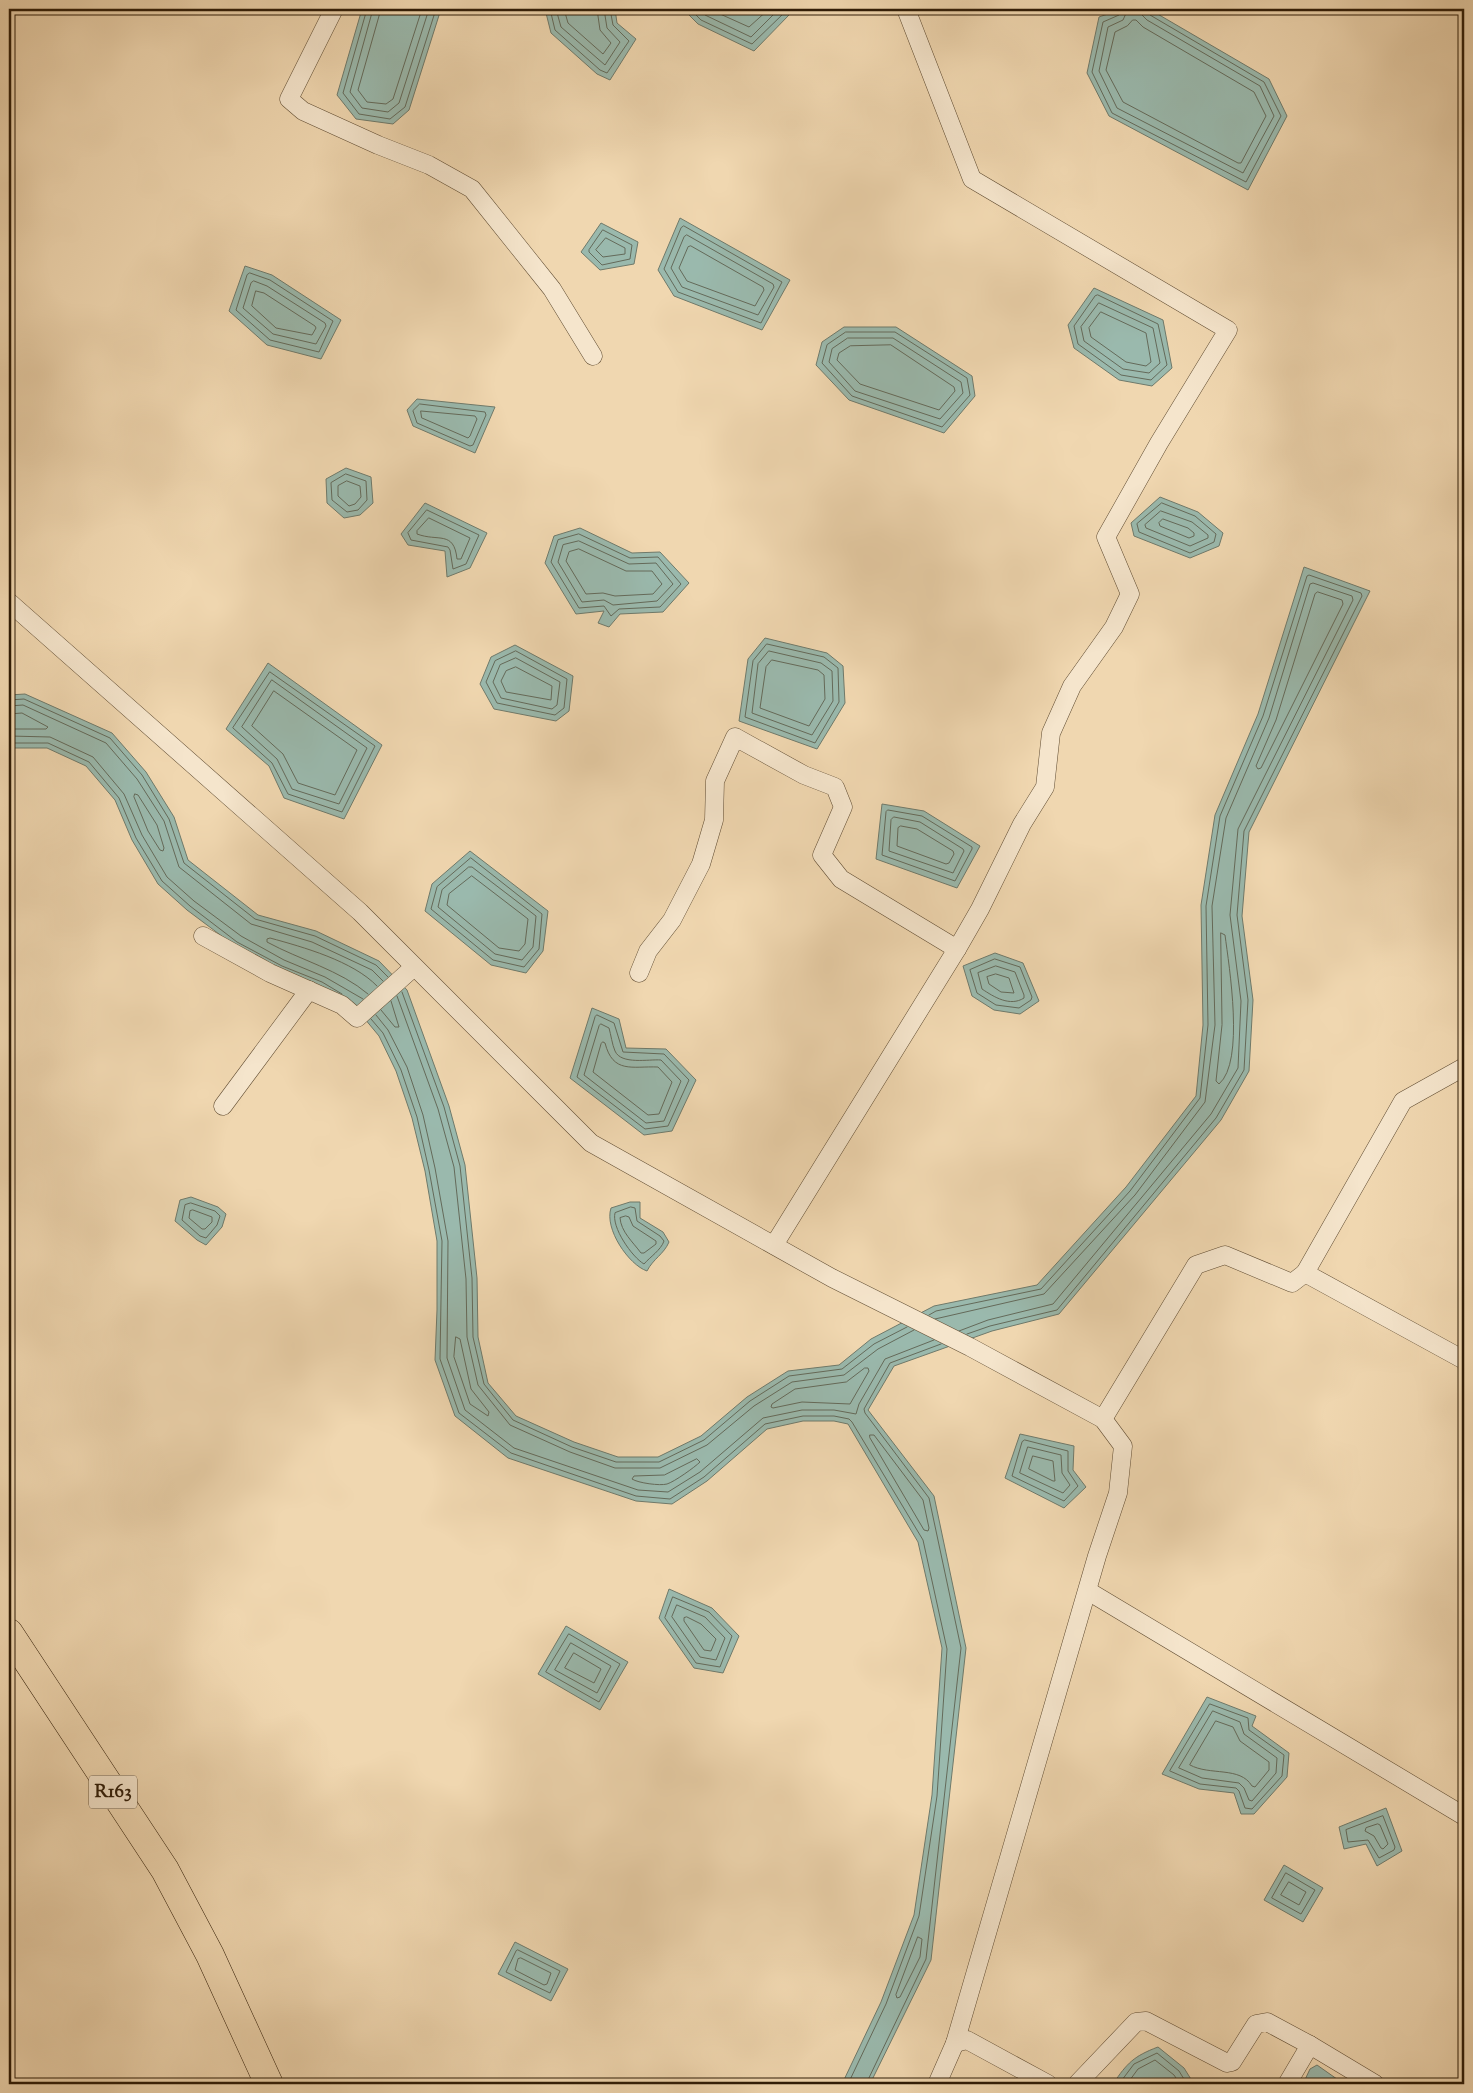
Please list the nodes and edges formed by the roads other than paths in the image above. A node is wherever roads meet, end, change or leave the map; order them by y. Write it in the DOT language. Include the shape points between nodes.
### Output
graph roads {
  1 [pos="334,9"];
  2 [pos="906,9"];
  3 [pos="593,356"];
  4 [pos="9,602"];
  5 [pos="203,936"];
  6 [pos="957,948"];
  7 [pos="408,972"];
  8 [pos="639,972"];
  9 [pos="309,990"];
  10 [pos="1464,1067"];
  11 [pos="223,1106"];
  12 [pos="774,1245"];
  13 [pos="1304,1273"];
  14 [pos="1464,1360"];
  15 [pos="1104,1419"];
  16 [pos="1088,1591"];
  17 [pos="9,1633"];
  18 [pos="1464,1816"];
  19 [pos="955,2044"];
  20 [pos="1310,2045"];
  21 [pos="269,2084"];
  22 [pos="936,2084"];
  23 [pos="1048,2084"];
  24 [pos="1077,2084"];
  25 [pos="1287,2084"];
  26 [pos="1375,2084"];
  1 -- 3 [label="street" via="289,98 303,111 429,165 472,190 552,289"];
  2 -- 6 [label="street" via="972,179 1228,330 1106,537 1130,594 1114,627 1072,686 1051,733 1046,787 1022,824"];
  4 -- 7 [label="street" via="360,912"];
  5 -- 9 [label="street" via="270,973"];
  6 -- 8 [label="street" via="841,879 822,854 843,807 835,787 804,775 735,737 715,781 714,820 700,864 672,920 648,951"];
  6 -- 12 [label="street"];
  7 -- 9 [label="street" via="357,1018 342,1005"];
  7 -- 12 [label="street" via="591,1143"];
  9 -- 11 [label="street"];
  10 -- 13 [label="street" via="1403,1101"];
  12 -- 15 [label="street"];
  13 -- 14 [label="street"];
  13 -- 15 [label="street" via="1292,1283 1225,1255 1196,1265"];
  15 -- 16 [label="street" via="1124,1446 1118,1493"];
  16 -- 18 [label="street"];
  16 -- 19 [label="street"];
  17 -- 21 [label="main road, R163" via="165,1870 210,1955"];
  19 -- 22 [label="street"];
  19 -- 23 [label="street" via="967,2040"];
  20 -- 24 [label="street" via="1262,2022 1256,2024 1232,2062 1228,2063 1141,2020"];
  20 -- 25 [label="street"];
  20 -- 26 [label="street"];
}
